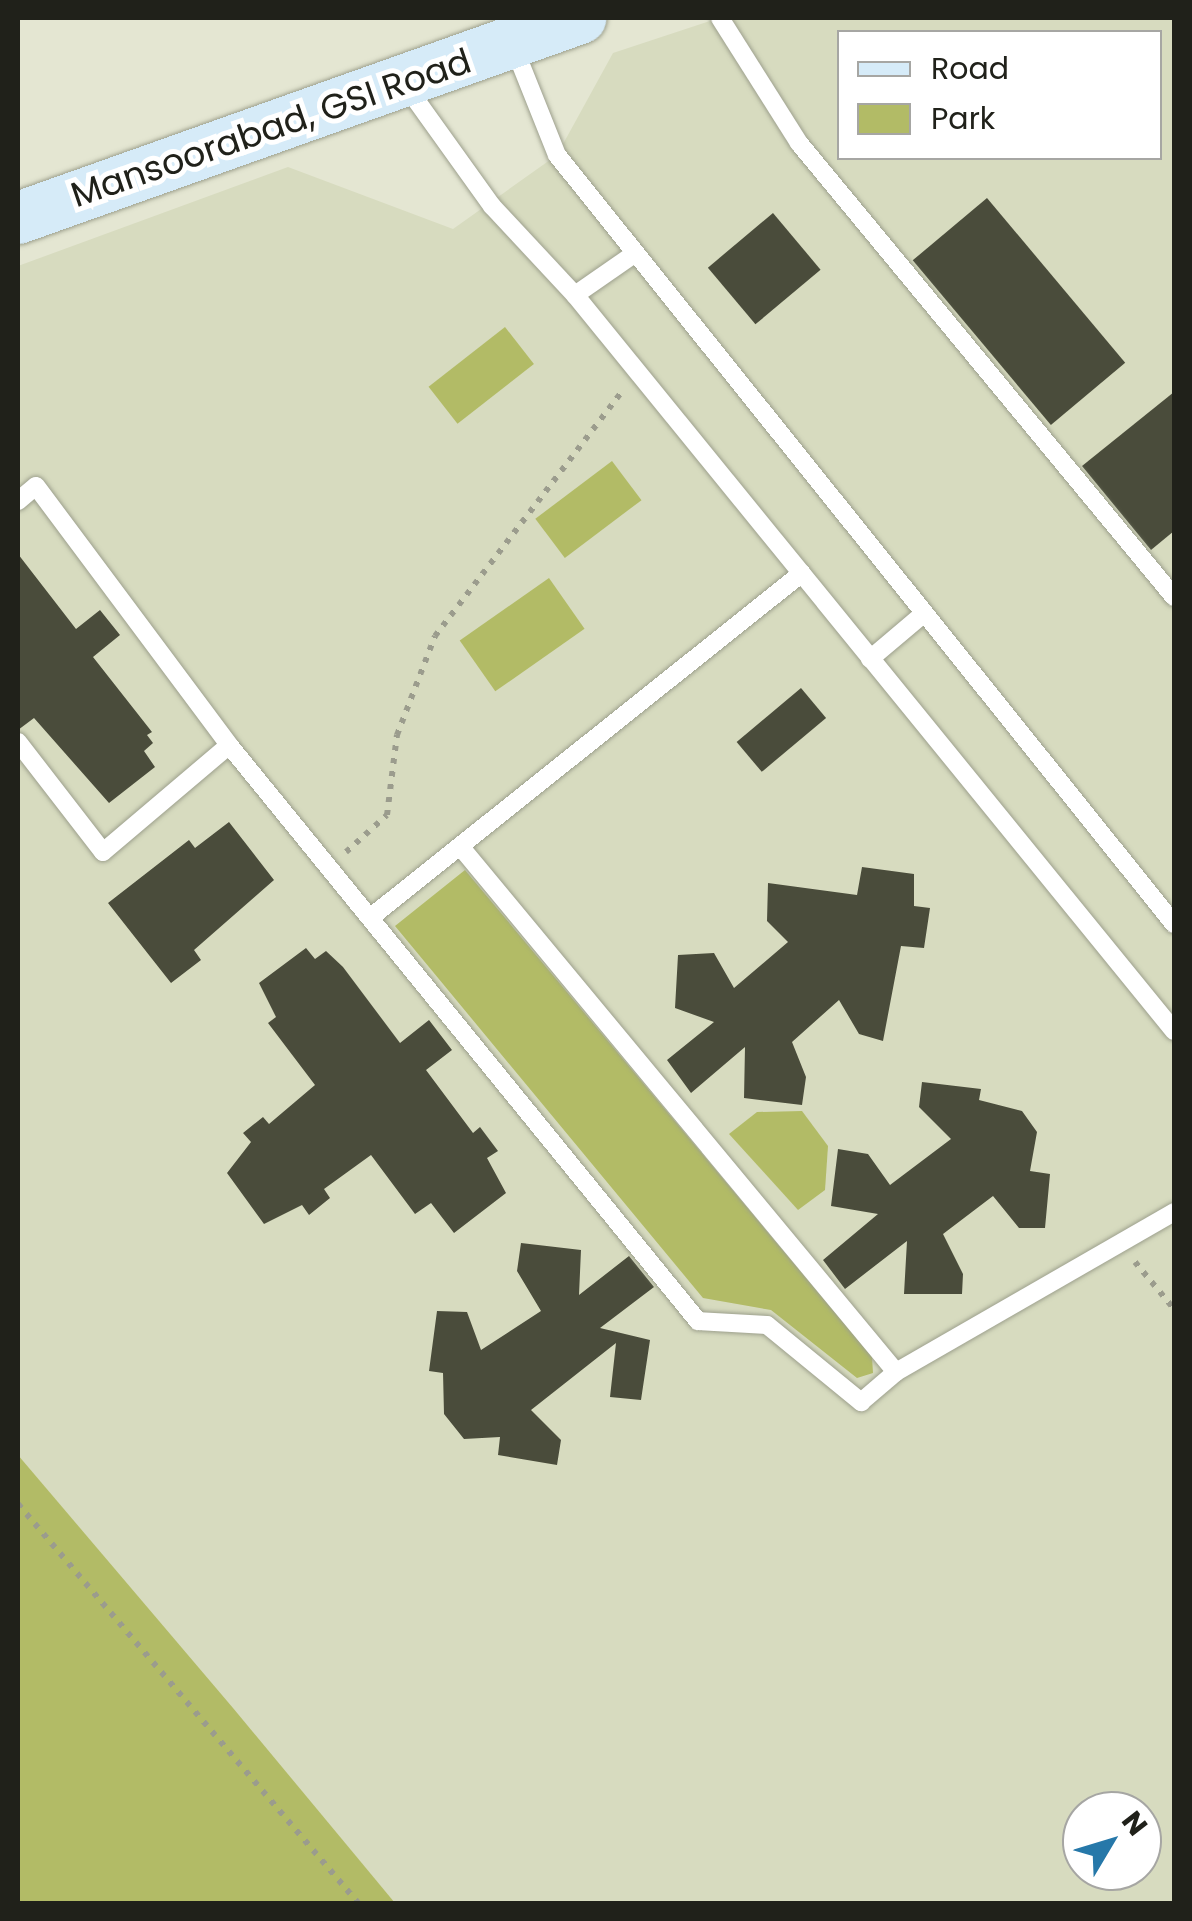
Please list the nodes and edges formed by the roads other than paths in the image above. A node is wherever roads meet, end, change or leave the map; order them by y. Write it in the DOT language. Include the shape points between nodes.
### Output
graph roads {
  1 [pos="580,18"];
  2 [pos="720,18"];
  3 [pos="512,43"];
  4 [pos="402,81"];
  5 [pos="18,218"];
  6 [pos="634,254"];
  7 [pos="576,295"];
  8 [pos="18,501"];
  9 [pos="802,573"];
  10 [pos="1174,596"];
  11 [pos="922,615"];
  12 [pos="870,659"];
  13 [pos="18,742"];
  14 [pos="229,746"];
  15 [pos="460,846"];
  16 [pos="371,917"];
  17 [pos="1174,924"];
  18 [pos="1174,1031"];
  19 [pos="1174,1212"];
  20 [pos="896,1372"];
  1 -- 3 [label="street, Mansoorabad, GSI Road"];
  2 -- 10 [label="lane" via="798,143"];
  3 -- 4 [label="street, Mansoorabad, GSI Road"];
  3 -- 6 [label="lane" via="558,155"];
  4 -- 5 [label="street, Mansoorabad, GSI Road"];
  4 -- 7 [label="lane" via="492,206"];
  6 -- 7 [label="lane"];
  6 -- 11 [label="lane"];
  7 -- 9 [label="lane"];
  8 -- 14 [label="lane" via="36,486"];
  9 -- 12 [label="lane"];
  9 -- 15 [label="lane"];
  11 -- 12 [label="lane"];
  11 -- 17 [label="lane"];
  12 -- 18 [label="lane"];
  13 -- 14 [label="lane" via="104,852"];
  14 -- 16 [label="lane"];
  15 -- 16 [label="lane"];
  15 -- 20 [label="lane"];
  16 -- 20 [label="lane" via="698,1321 767,1325 861,1402"];
  19 -- 20 [label="lane"];
}
